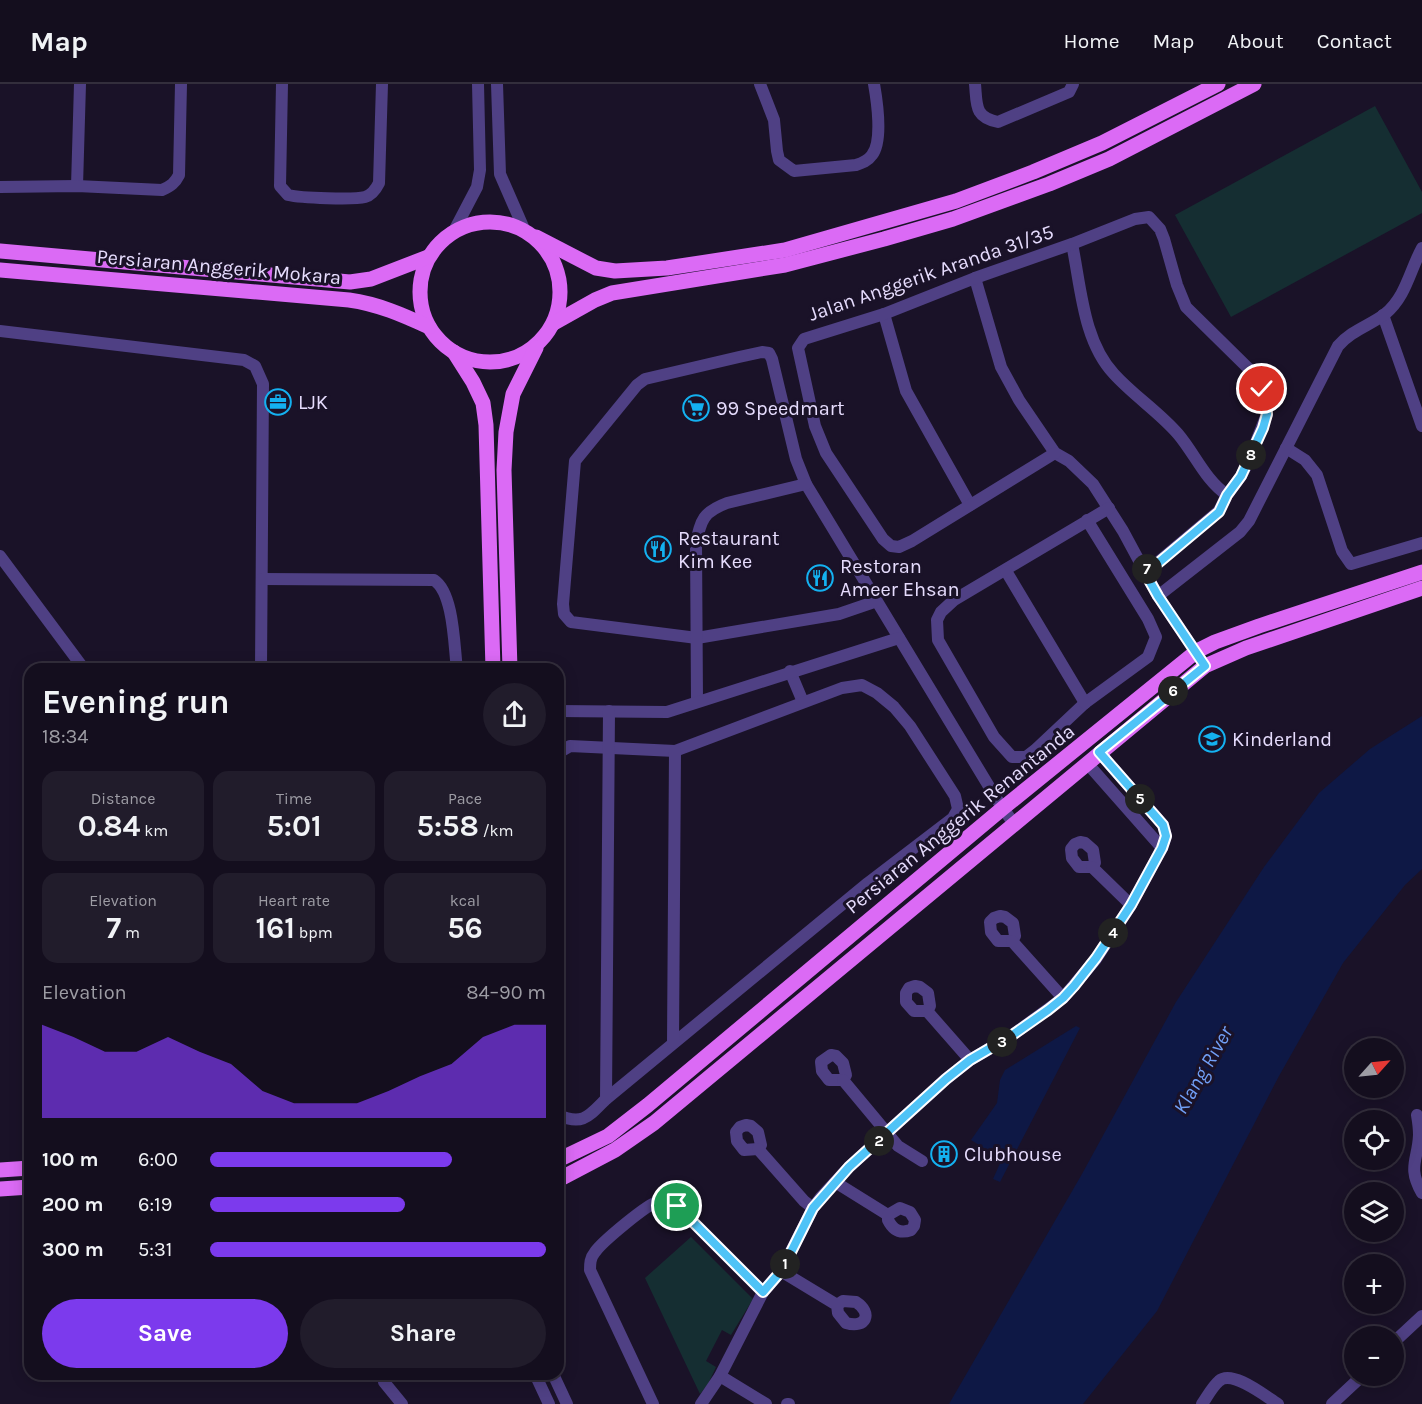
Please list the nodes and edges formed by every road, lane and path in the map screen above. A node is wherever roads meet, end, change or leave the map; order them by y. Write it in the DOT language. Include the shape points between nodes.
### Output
graph roads {
  1 [pos="80,84"];
  2 [pos="181,84"];
  3 [pos="282,84"];
  4 [pos="382,84"];
  5 [pos="478,84"];
  6 [pos="496,84"];
  7 [pos="760,84"];
  8 [pos="874,84"];
  9 [pos="975,84"];
  10 [pos="1073,84"];
  11 [pos="1218,84"];
  12 [pos="1254,84"];
  13 [pos="77,186"];
  14 [pos="0,187"];
  15 [pos="455,230"];
  16 [pos="530,233"];
  17 [pos="1072,244"];
  18 [pos="1422,248"];
  19 [pos="0,251"];
  20 [pos="428,257"];
  21 [pos="0,270"];
  22 [pos="975,278"];
  23 [pos="884,314"];
  24 [pos="1383,315"];
  25 [pos="554,323"];
  26 [pos="429,327"];
  27 [pos="0,331"];
  28 [pos="538,345"];
  29 [pos="454,352"];
  30 [pos="1420,412"];
  31 [pos="1422,426"];
  32 [pos="1286,448"];
  33 [pos="1055,453"];
  34 [pos="806,484"];
  35 [pos="1227,495"];
  36 [pos="970,505"];
  37 [pos="1109,508"];
  38 [pos="1087,520"];
  39 [pos="1422,543"];
  40 [pos="0,556"];
  41 [pos="1006,571"];
  42 [pos="1144,571"];
  43 [pos="1422,572"];
  44 [pos="262,579"];
  45 [pos="1422,588"];
  46 [pos="1158,596"];
  47 [pos="877,601"];
  48 [pos="697,638"];
  49 [pos="899,638"];
  50 [pos="1197,651"];
  51 [pos="80,663"];
  52 [pos="261,663"];
  53 [pos="456,663"];
  54 [pos="493,663"];
  55 [pos="510,663"];
  56 [pos="1205,666"];
  57 [pos="790,671"];
  58 [pos="697,701"];
  59 [pos="803,702"];
  60 [pos="1085,703"];
  61 [pos="564,711"];
  62 [pos="609,711"];
  63 [pos="608,749"];
  64 [pos="564,750"];
  65 [pos="675,751"];
  66 [pos="1099,752"];
  67 [pos="1087,763"];
  68 [pos="1126,783"];
  69 [pos="1113,794"];
  70 [pos="1003,808"];
  71 [pos="1014,824"];
  72 [pos="1162,848"];
  73 [pos="1092,867"];
  74 [pos="1131,905"];
  75 [pos="1012,940"];
  76 [pos="1063,998"];
  77 [pos="927,1011"];
  78 [pos="673,1043"];
  79 [pos="970,1060"];
  80 [pos="843,1080"];
  81 [pos="606,1099"];
  82 [pos="1417,1115"];
  83 [pos="564,1117"];
  84 [pos="888,1133"];
  85 [pos="758,1149"];
  86 [pos="564,1157"];
  87 [pos="922,1161"];
  88 [pos="24,1168"];
  89 [pos="0,1170"];
  90 [pos="564,1177"];
  91 [pos="835,1182"];
  92 [pos="24,1187"];
  93 [pos="0,1189"];
  94 [pos="1422,1193"];
  95 [pos="813,1208"];
  96 [pos="888,1215"];
  97 [pos="782,1270"];
  98 [pos="763,1292"];
  99 [pos="837,1305"];
  100 [pos="1422,1316"];
  101 [pos="1404,1333"];
  102 [pos="720,1376"];
  103 [pos="538,1380"];
  104 [pos="556,1380"];
  105 [pos="384,1382"];
  106 [pos="1351,1386"];
  107 [pos="402,1404"];
  108 [pos="549,1404"];
  109 [pos="567,1404"];
  110 [pos="653,1404"];
  111 [pos="701,1404"];
  112 [pos="766,1404"];
  113 [pos="1202,1404"];
  114 [pos="1278,1404"];
  115 [pos="1332,1404"];
  1 -- 13 [label="street"];
  2 -- 13 [label="street" via="176,181 158,190"];
  3 -- 4 [label="street" via="280,186 288,195 323,197 363,197 371,194 379,183"];
  5 -- 15 [label="street" via="480,170 477,187"];
  6 -- 16 [label="street" via="500,174"];
  7 -- 8 [label="street" via="774,120 779,160 794,171 856,165 873,155 878,124"];
  9 -- 10 [label="street" via="978,110 983,117 998,122 1069,92"];
  11 -- 16 [label="main road" via="1102,143 1033,172 956,201 785,250 667,268 615,271 596,268"];
  12 -- 25 [label="main road" via="1109,159 953,219 785,265 612,293"];
  13 -- 14 [label="street"];
  15 -- 16 [label="main road" via="490,220 508,222"];
  15 -- 20 [label="main road"];
  16 -- 25 [label="main road" via="558,271 561,297"];
  17 -- 22 [label="street, Jalan Anggerik Aranda 31/35"];
  17 -- 35 [label="street" via="1086,319 1107,365 1178,435 1217,488"];
  17 -- 35 [label="street, Jalan Anggerik Aranda 31/35" via="1149,217 1160,229 1186,307 1250,370 1262,389 1267,414 1263,428 1241,476"];
  18 -- 24 [label="street" via="1403,292"];
  19 -- 20 [label="main road, Persiaran Anggerik Mokara" via="350,282 371,279"];
  20 -- 26 [label="main road" via="419,292"];
  21 -- 26 [label="main road, Persiaran Anggerik Mokara" via="349,300 394,310"];
  22 -- 23 [label="street, Jalan Anggerik Aranda 31/35"];
  22 -- 33 [label="street" via="1001,367"];
  23 -- 36 [label="street" via="906,391"];
  23 -- 36 [label="street, Jalan Anggerik Aranda 31/35" via="804,339 798,348 820,439 876,531 891,546 912,541"];
  24 -- 30 [label="street"];
  24 -- 32 [label="street" via="1355,330 1338,346"];
  25 -- 28 [label="main road"];
  26 -- 29 [label="main road"];
  27 -- 44 [label="street" via="244,360 255,366 263,384"];
  28 -- 29 [label="main road" via="506,362 470,360"];
  28 -- 55 [label="main road" via="513,394 506,432"];
  29 -- 54 [label="main road" via="483,403 486,425"];
  30 -- 31 [label="street"];
  32 -- 39 [label="street" via="1305,460 1317,475 1342,551 1351,564"];
  32 -- 46 [label="street" via="1240,532"];
  33 -- 36 [label="street, Jalan Anggerik Aranda 31/35"];
  33 -- 37 [label="street" via="1094,484"];
  34 -- 47 [label="street"];
  34 -- 48 [label="street" via="727,503 702,520 696,543"];
  34 -- 48 [label="street" via="796,459 772,359 769,353 762,352 645,379 574,461 563,604 567,618 571,622"];
  35 -- 42 [label="street" via="1219,512"];
  37 -- 38 [label="street"];
  37 -- 42 [label="street"];
  38 -- 41 [label="street"];
  38 -- 60 [label="street" via="1156,638 1148,657"];
  40 -- 51 [label="street"];
  41 -- 60 [label="street"];
  41 -- 60 [label="street" via="954,600 936,620 938,640 994,737 1012,757 1026,757"];
  42 -- 46 [label="street"];
  43 -- 50 [label="main road, Persiaran Anggerik Renantanda" via="1258,626"];
  44 -- 52 [label="street"];
  44 -- 53 [label="street" via="434,580 448,604"];
  45 -- 56 [label="main road, Persiaran Anggerik Renantanda" via="1246,648"];
  46 -- 50 [label="street"];
  47 -- 48 [label="street" via="839,614"];
  47 -- 49 [label="street"];
  48 -- 58 [label="street"];
  49 -- 57 [label="street"];
  49 -- 70 [label="street"];
  50 -- 56 [label="street"];
  50 -- 70 [label="main road, Persiaran Anggerik Renantanda"];
  56 -- 66 [label="main road, Persiaran Anggerik Renantanda"];
  57 -- 58 [label="street"];
  57 -- 59 [label="street"];
  58 -- 62 [label="street" via="667,712"];
  59 -- 65 [label="street"];
  59 -- 78 [label="street" via="842,688 862,686 877,693 910,726 955,796 958,809 952,818"];
  61 -- 62 [label="street"];
  62 -- 63 [label="street"];
  63 -- 64 [label="street" via="570,746"];
  63 -- 65 [label="street"];
  63 -- 81 [label="street"];
  65 -- 78 [label="street"];
  66 -- 67 [label="main road, Persiaran Anggerik Renantanda"];
  66 -- 68 [label="street"];
  67 -- 69 [label="street"];
  67 -- 71 [label="main road, Persiaran Anggerik Renantanda"];
  68 -- 69 [label="street"];
  68 -- 72 [label="street" via="1166,830"];
  69 -- 72 [label="street"];
  70 -- 71 [label="street"];
  70 -- 86 [label="main road, Persiaran Anggerik Renantanda" via="648,1105 608,1136"];
  71 -- 90 [label="main road, Persiaran Anggerik Renantanda" via="654,1123 615,1150"];
  72 -- 74 [label="street"];
  73 -- 74 [label="street"];
  74 -- 76 [label="street" via="1096,958"];
  75 -- 76 [label="street"];
  76 -- 79 [label="street"];
  77 -- 79 [label="street"];
  78 -- 81 [label="street"];
  79 -- 84 [label="street"];
  80 -- 84 [label="street"];
  81 -- 83 [label="street" via="581,1120"];
  82 -- 94 [label="street" via="1419,1132 1413,1165"];
  84 -- 87 [label="street" via="898,1146"];
  84 -- 91 [label="street"];
  85 -- 95 [label="street"];
  88 -- 89 [label="main road"];
  91 -- 95 [label="street"];
  91 -- 96 [label="street"];
  92 -- 93 [label="main road"];
  95 -- 97 [label="street"];
  97 -- 98 [label="street"];
  97 -- 99 [label="street"];
  98 -- 102 [label="street"];
  98 -- 110 [label="street" via="668,1201 648,1207 595,1251 590,1270"];
  100 -- 101 [label="street"];
  102 -- 111 [label="street"];
  102 -- 112 [label="street"];
  103 -- 108 [label="street"];
  104 -- 109 [label="street"];
  105 -- 107 [label="street"];
  106 -- 115 [label="street"];
  113 -- 114 [label="street" via="1225,1377 1234,1377"];
}
